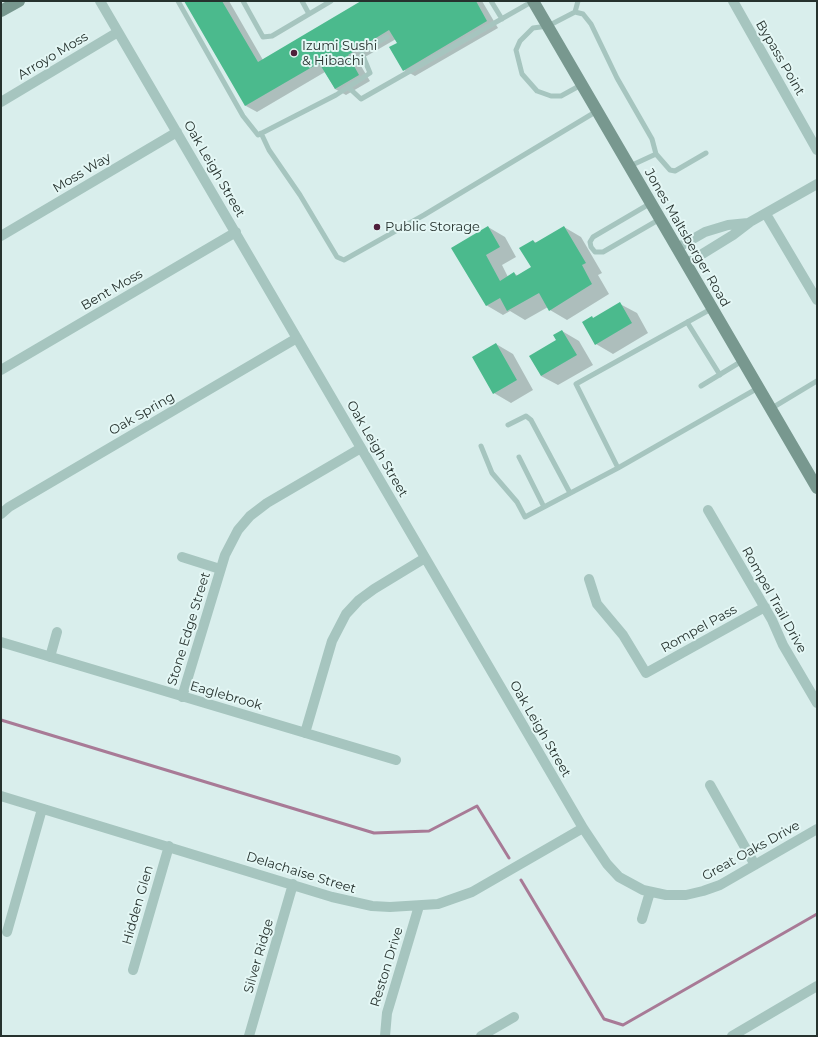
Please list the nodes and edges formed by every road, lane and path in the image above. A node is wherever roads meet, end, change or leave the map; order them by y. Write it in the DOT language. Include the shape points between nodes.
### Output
graph roads {
  1 [pos="19,1"];
  2 [pos="100,1"];
  3 [pos="178,1"];
  4 [pos="243,1"];
  5 [pos="302,1"];
  6 [pos="332,1"];
  7 [pos="491,1"];
  8 [pos="533,1"];
  9 [pos="578,1"];
  10 [pos="732,1"];
  11 [pos="1,12"];
  12 [pos="575,12"];
  13 [pos="309,14"];
  14 [pos="502,18"];
  15 [pos="548,26"];
  16 [pos="118,32"];
  17 [pos="387,37"];
  18 [pos="582,85"];
  19 [pos="348,87"];
  20 [pos="1,102"];
  21 [pos="597,111"];
  22 [pos="177,132"];
  23 [pos="261,133"];
  24 [pos="817,150"];
  25 [pos="706,153"];
  26 [pos="656,154"];
  27 [pos="630,166"];
  28 [pos="817,184"];
  29 [pos="651,203"];
  30 [pos="766,214"];
  31 [pos="660,219"];
  32 [pos="750,222"];
  33 [pos="236,232"];
  34 [pos="1,236"];
  35 [pos="677,248"];
  36 [pos="686,264"];
  37 [pos="817,300"];
  38 [pos="712,308"];
  39 [pos="687,322"];
  40 [pos="297,338"];
  41 [pos="743,360"];
  42 [pos="1,370"];
  43 [pos="720,375"];
  44 [pos="817,381"];
  45 [pos="702,386"];
  46 [pos="758,388"];
  47 [pos="771,409"];
  48 [pos="508,425"];
  49 [pos="481,446"];
  50 [pos="361,448"];
  51 [pos="519,457"];
  52 [pos="618,468"];
  53 [pos="817,488"];
  54 [pos="570,493"];
  55 [pos="544,506"];
  56 [pos="708,510"];
  57 [pos="1,514"];
  58 [pos="182,557"];
  59 [pos="425,558"];
  60 [pos="220,569"];
  61 [pos="589,580"];
  62 [pos="765,607"];
  63 [pos="57,632"];
  64 [pos="1,642"];
  65 [pos="50,657"];
  66 [pos="182,697"];
  67 [pos="817,704"];
  68 [pos="305,733"];
  69 [pos="396,760"];
  70 [pos="710,785"];
  71 [pos="1,796"];
  72 [pos="42,809"];
  73 [pos="583,828"];
  74 [pos="817,829"];
  75 [pos="169,846"];
  76 [pos="755,865"];
  77 [pos="294,884"];
  78 [pos="650,892"];
  79 [pos="419,906"];
  80 [pos="642,919"];
  81 [pos="7,932"];
  82 [pos="133,970"];
  83 [pos="817,986"];
  84 [pos="514,1017"];
  85 [pos="249,1036"];
  86 [pos="384,1036"];
  87 [pos="481,1036"];
  88 [pos="732,1036"];
  1 -- 11 [label="main road"];
  2 -- 16 [label="street, Oak Leigh Street"];
  3 -- 23 [label="lane" via="243,116 258,135"];
  4 -- 13 [label="lane" via="263,37 272,36"];
  5 -- 13 [label="lane"];
  6 -- 13 [label="lane"];
  7 -- 14 [label="lane"];
  8 -- 14 [label="lane"];
  8 -- 15 [label="main road, Jones Maltsberger Road"];
  9 -- 12 [label="lane"];
  10 -- 24 [label="street, Bypass Point"];
  12 -- 15 [label="lane"];
  12 -- 26 [label="lane" via="583,14 591,24 617,78 652,140"];
  14 -- 19 [label="lane" via="361,99"];
  15 -- 18 [label="main road, Jones Maltsberger Road"];
  15 -- 18 [label="lane" via="533,28 520,41 516,50 522,74 537,91 551,96 561,96"];
  16 -- 20 [label="street, Arroyo Moss"];
  16 -- 22 [label="street, Oak Leigh Street"];
  17 -- 19 [label="lane" via="361,51 370,73"];
  18 -- 21 [label="main road, Jones Maltsberger Road"];
  19 -- 23 [label="lane"];
  21 -- 23 [label="lane" via="344,260 337,257 300,195 268,150"];
  21 -- 27 [label="main road, Jones Maltsberger Road"];
  22 -- 33 [label="street, Oak Leigh Street"];
  22 -- 34 [label="street, Moss Way"];
  25 -- 26 [label="lane" via="675,171 670,170"];
  26 -- 27 [label="lane"];
  27 -- 29 [label="main road, Jones Maltsberger Road"];
  28 -- 30 [label="street"];
  29 -- 31 [label="main road, Jones Maltsberger Road"];
  29 -- 31 [label="lane" via="593,237 590,242 591,248 594,252 603,252"];
  30 -- 32 [label="street"];
  30 -- 37 [label="street"];
  31 -- 35 [label="main road, Jones Maltsberger Road"];
  32 -- 35 [label="street" via="705,232"];
  32 -- 36 [label="street"];
  33 -- 40 [label="street, Oak Leigh Street"];
  33 -- 42 [label="street, Bent Moss"];
  35 -- 36 [label="main road, Jones Maltsberger Road"];
  36 -- 38 [label="main road, Jones Maltsberger Road"];
  38 -- 39 [label="lane"];
  38 -- 41 [label="main road, Jones Maltsberger Road"];
  39 -- 43 [label="lane"];
  39 -- 52 [label="lane" via="576,384"];
  40 -- 50 [label="street, Oak Leigh Street"];
  40 -- 57 [label="street, Oak Spring"];
  41 -- 43 [label="lane"];
  41 -- 46 [label="main road, Jones Maltsberger Road"];
  43 -- 45 [label="lane"];
  44 -- 47 [label="lane"];
  46 -- 47 [label="main road, Jones Maltsberger Road"];
  46 -- 52 [label="lane"];
  47 -- 53 [label="main road, Jones Maltsberger Road" via="810,472"];
  48 -- 54 [label="lane" via="526,416 530,420"];
  49 -- 55 [label="lane" via="492,473 517,502 525,517"];
  50 -- 59 [label="street, Oak Leigh Street"];
  50 -- 60 [label="street, Stone Edge Street" via="250,516 232,538"];
  51 -- 55 [label="lane"];
  52 -- 54 [label="lane"];
  54 -- 55 [label="lane"];
  56 -- 62 [label="street, Rompel Trail Drive"];
  58 -- 60 [label="street, Stone Edge Street"];
  59 -- 68 [label="street" via="374,589 346,614 332,641"];
  59 -- 73 [label="street, Oak Leigh Street"];
  60 -- 66 [label="street, Stone Edge Street"];
  61 -- 62 [label="street, Rompel Pass" via="597,604 623,635 646,674"];
  62 -- 67 [label="street, Rompel Trail Drive" via="783,645"];
  63 -- 65 [label="street"];
  64 -- 65 [label="street, Eaglebrook"];
  65 -- 66 [label="street, Eaglebrook"];
  66 -- 68 [label="street, Eaglebrook"];
  68 -- 69 [label="street, Eaglebrook"];
  70 -- 76 [label="street"];
  71 -- 72 [label="street, Delachaise Street"];
  72 -- 75 [label="street, Delachaise Street"];
  72 -- 81 [label="street"];
  73 -- 78 [label="street, Oak Leigh Street" via="619,877"];
  73 -- 79 [label="street, Delachaise Street" via="472,892 438,904"];
  74 -- 76 [label="street, Great Oaks Drive"];
  75 -- 77 [label="street, Delachaise Street"];
  75 -- 82 [label="street, Hidden Glen"];
  76 -- 78 [label="street, Great Oaks Drive" via="720,885 703,891 674,896"];
  77 -- 79 [label="street, Delachaise Street" via="332,897 372,906"];
  77 -- 85 [label="street, Silver Ridge"];
  78 -- 80 [label="street"];
  79 -- 86 [label="street, Reston Drive" via="387,1013"];
  83 -- 88 [label="street"];
  84 -- 87 [label="street"];
}
